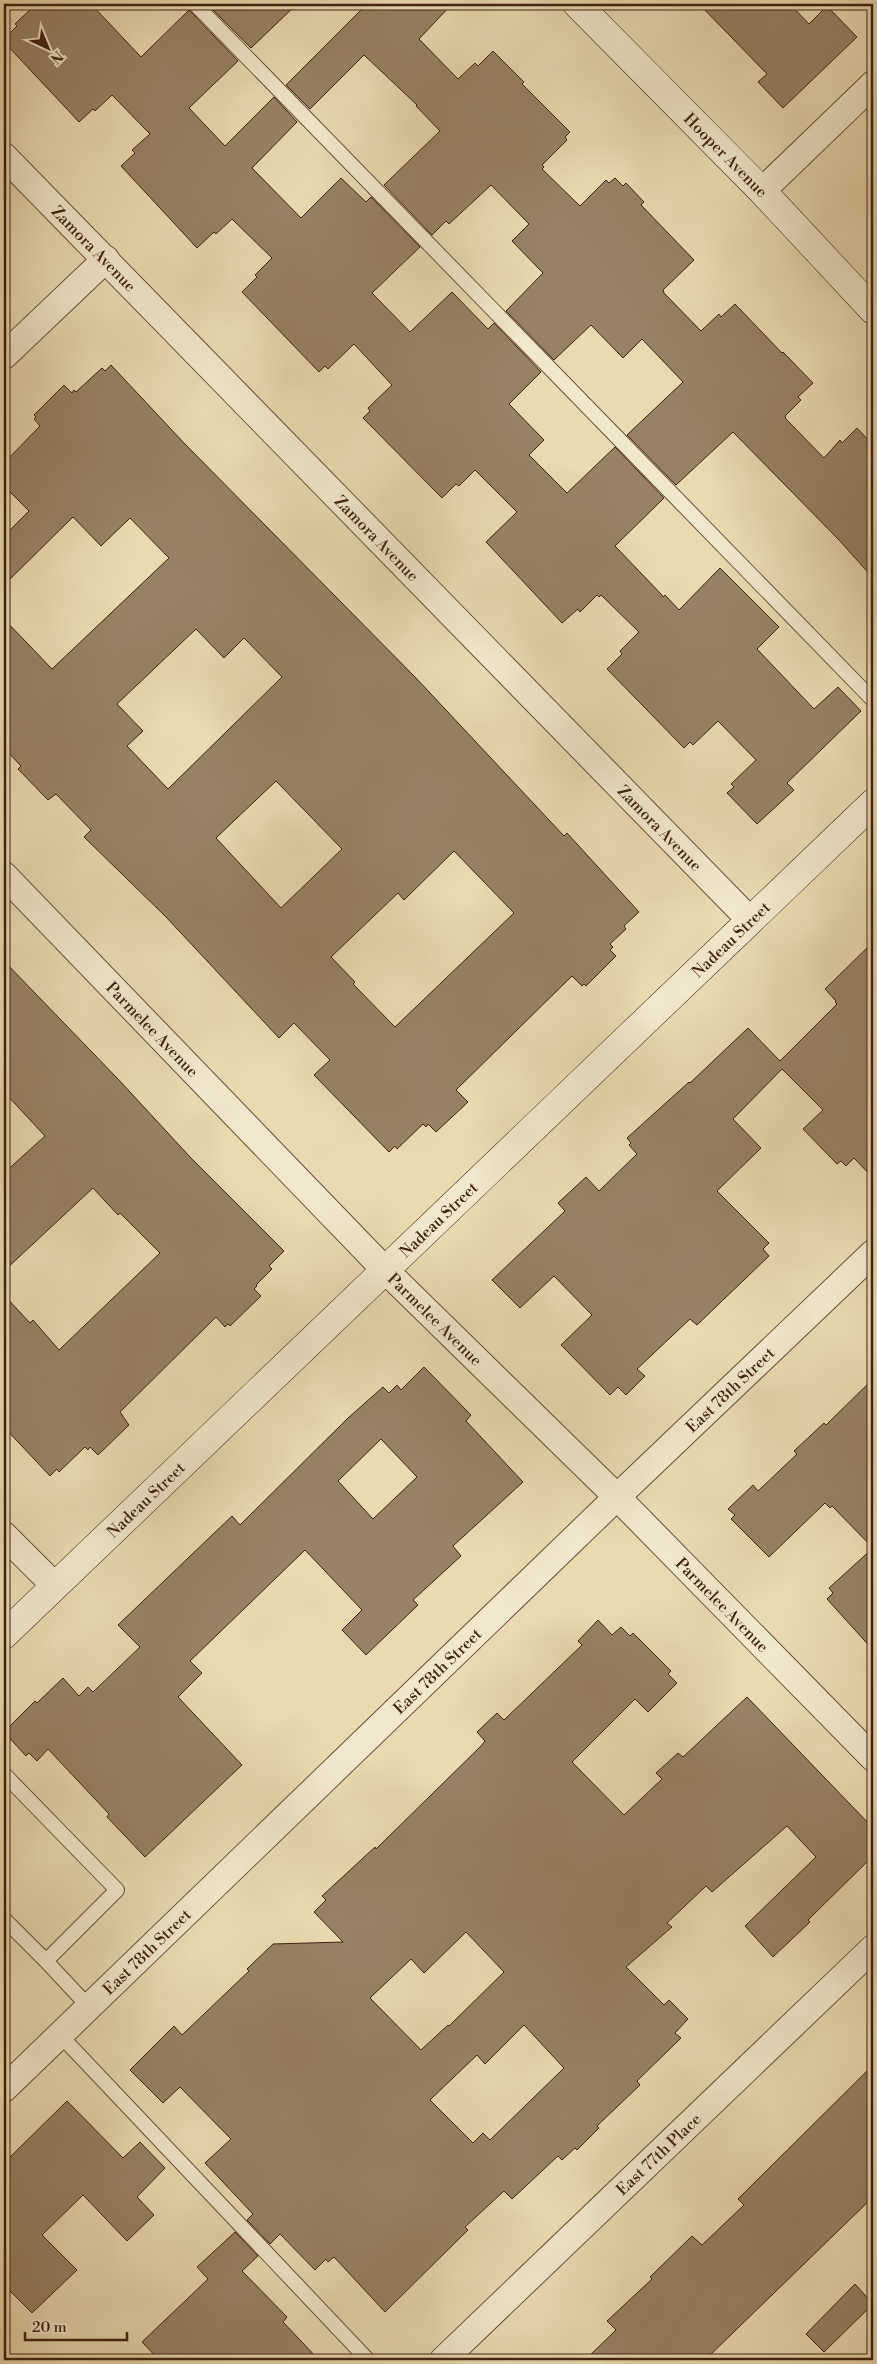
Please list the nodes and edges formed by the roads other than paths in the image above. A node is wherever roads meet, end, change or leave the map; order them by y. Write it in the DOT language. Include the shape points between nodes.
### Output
graph roads {
  1 [pos="195,4"];
  2 [pos="577,4"];
  3 [pos="873,84"];
  4 [pos="4,156"];
  5 [pos="762,191"];
  6 [pos="106,259"];
  7 [pos="873,310"];
  8 [pos="4,356"];
  9 [pos="873,700"];
  10 [pos="873,803"];
  11 [pos="4,874"];
  12 [pos="750,920"];
  13 [pos="873,1253"];
  14 [pos="386,1271"];
  15 [pos="617,1497"];
  16 [pos="4,1536"];
  17 [pos="55,1586"];
  18 [pos="4,1635"];
  19 [pos="873,1758"];
  20 [pos="4,1774"];
  21 [pos="4,1919"];
  22 [pos="873,1948"];
  23 [pos="46,1961"];
  24 [pos="89,2007"];
  25 [pos="60,2035"];
  26 [pos="4,2089"];
  27 [pos="368,2360"];
  28 [pos="444,2360"];
  1 -- 9 [label="lane"];
  2 -- 5 [label="main road, Hooper Avenue"];
  3 -- 5 [label="street"];
  4 -- 6 [label="street, Zamora Avenue"];
  5 -- 7 [label="main road, Hooper Avenue"];
  6 -- 8 [label="street"];
  6 -- 12 [label="street, Zamora Avenue"];
  10 -- 12 [label="main road, Nadeau Street"];
  11 -- 14 [label="street, Parmelee Avenue"];
  12 -- 14 [label="main road, Nadeau Street"];
  13 -- 15 [label="street, East 78th Street"];
  14 -- 15 [label="street, Parmelee Avenue"];
  14 -- 17 [label="main road, Nadeau Street"];
  15 -- 19 [label="street, Parmelee Avenue"];
  15 -- 24 [label="street, East 78th Street"];
  16 -- 17 [label="street"];
  17 -- 18 [label="main road, Nadeau Street"];
  20 -- 23 [label="lane" via="117,1890"];
  21 -- 23 [label="lane"];
  22 -- 28 [label="street, East 77th Place"];
  23 -- 24 [label="lane"];
  24 -- 25 [label="street, East 78th Street"];
  25 -- 26 [label="street, East 78th Street"];
  25 -- 27 [label="lane"];
}
